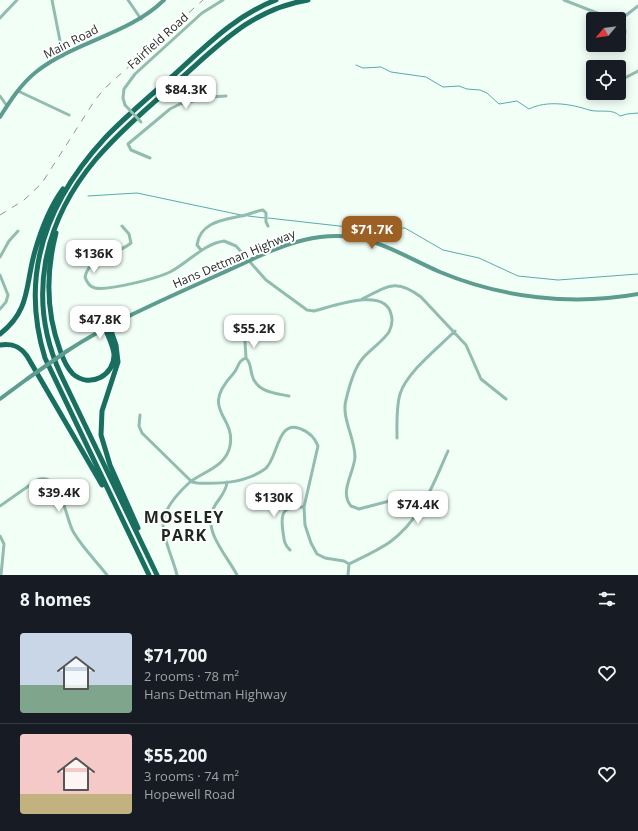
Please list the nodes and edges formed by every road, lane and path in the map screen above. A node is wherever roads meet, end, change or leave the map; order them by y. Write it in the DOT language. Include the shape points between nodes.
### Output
graph roads {
  1 [pos="17,0"];
  2 [pos="52,0"];
  3 [pos="128,0"];
  4 [pos="164,0"];
  5 [pos="223,0"];
  6 [pos="276,0"];
  7 [pos="308,0"];
  8 [pos="564,0"];
  9 [pos="638,6"];
  10 [pos="595,12"];
  11 [pos="626,14"];
  12 [pos="0,18"];
  13 [pos="141,19"];
  14 [pos="63,56"];
  15 [pos="638,71"];
  16 [pos="626,77"];
  17 [pos="18,91"];
  18 [pos="0,96"];
  19 [pos="226,96"];
  20 [pos="7,106"];
  21 [pos="69,115"];
  22 [pos="0,117"];
  23 [pos="147,128"];
  24 [pos="150,158"];
  25 [pos="74,177"];
  26 [pos="63,209"];
  27 [pos="122,226"];
  28 [pos="268,226"];
  29 [pos="18,231"];
  30 [pos="201,250"];
  31 [pos="0,257"];
  32 [pos="249,261"];
  33 [pos="0,275"];
  34 [pos="638,294"];
  35 [pos="361,299"];
  36 [pos="0,309"];
  37 [pos="107,326"];
  38 [pos="455,331"];
  39 [pos="0,334"];
  40 [pos="245,341"];
  41 [pos="0,345"];
  42 [pos="246,358"];
  43 [pos="289,396"];
  44 [pos="506,398"];
  45 [pos="0,399"];
  46 [pos="140,415"];
  47 [pos="396,438"];
  48 [pos="448,451"];
  49 [pos="192,482"];
  50 [pos="227,482"];
  51 [pos="428,495"];
  52 [pos="0,506"];
  53 [pos="304,507"];
  54 [pos="122,518"];
  55 [pos="138,533"];
  56 [pos="0,536"];
  57 [pos="290,550"];
  58 [pos="349,564"];
  59 [pos="1,575"];
  60 [pos="107,575"];
  61 [pos="149,575"];
  62 [pos="157,575"];
  63 [pos="178,575"];
  64 [pos="237,575"];
  65 [pos="348,575"];
  1 -- 12 [label="street"];
  2 -- 14 [label="street"];
  3 -- 13 [label="street"];
  4 -- 13 [label="street, Main Road"];
  5 -- 23 [label="street, Fairfield Road, bridge" via="202,13 135,74 124,89 125,105"];
  6 -- 25 [label="highway" via="253,10 220,34 111,133"];
  7 -- 26 [label="highway" via="267,11 229,36 108,145 84,174"];
  8 -- 10 [label="street"];
  9 -- 11 [label="street"];
  13 -- 14 [label="street, Main Road"];
  14 -- 17 [label="street, Main Road" via="36,72"];
  15 -- 16 [label="street"];
  17 -- 20 [label="street, Main Road"];
  17 -- 21 [label="street"];
  18 -- 20 [label="street"];
  19 -- 23 [label="street" via="180,104"];
  20 -- 22 [label="street, Main Road"];
  23 -- 24 [label="street" via="130,141 128,146 131,150"];
  25 -- 39 [label="highway" via="59,195 44,224 18,317"];
  25 -- 54 [label="highway" via="50,222 39,256 34,290 35,316 41,346 52,375"];
  26 -- 37 [label="highway" via="51,258 49,303 55,336 64,360 78,378 98,379 106,375 110,369 114,354"];
  26 -- 55 [label="highway" via="51,239 43,277 42,312 47,338 61,375"];
  27 -- 30 [label="street" via="131,237 131,243 109,253 88,269 85,277 89,285 97,289 170,272"];
  28 -- 30 [label="street" via="263,210 222,220 206,226 198,238 198,247"];
  29 -- 31 [label="street"];
  30 -- 32 [label="street" via="219,242 228,242 236,246"];
  32 -- 34 [label="street, Hans Dettman Highway" via="315,237 341,236 376,243 441,272 503,292 561,299"];
  32 -- 35 [label="street" via="269,282 310,311"];
  32 -- 37 [label="street, Hans Dettman Highway"];
  33 -- 36 [label="street" via="8,294"];
  35 -- 38 [label="street" via="388,287 402,285 421,297"];
  35 -- 51 [label="street" via="383,303 391,311 392,321 389,332 360,361 346,400 346,414 355,452 346,491 348,501 351,506 359,509 420,493"];
  37 -- 45 [label="street, Hans Dettman Highway, bridge"];
  37 -- 55 [label="highway" via="116,346 118,362 102,411 101,435 104,450 136,521"];
  38 -- 44 [label="street" via="468,348 480,379"];
  38 -- 47 [label="street" via="417,369 402,390 398,405"];
  40 -- 42 [label="street"];
  41 -- 54 [label="highway" via="19,347 27,356"];
  42 -- 43 [label="street" via="257,386"];
  42 -- 49 [label="street" via="239,362 220,389 218,400 230,439 227,453 213,469"];
  46 -- 49 [label="street" via="139,426 142,433"];
  48 -- 51 [label="street"];
  49 -- 50 [label="street"];
  49 -- 63 [label="street" via="167,510 163,519 164,536"];
  50 -- 53 [label="street" via="243,480 264,469 272,459 282,433 289,428 300,428 312,436 318,446"];
  50 -- 64 [label="street" via="224,494 212,512 212,521 216,542"];
  51 -- 58 [label="street" via="418,513 397,536"];
  52 -- 60 [label="street" via="38,480 45,478 52,481 61,496 73,532"];
  53 -- 57 [label="street" via="290,508 282,516 285,542"];
  53 -- 58 [label="street" via="305,525 314,550 320,556"];
  54 -- 61 [label="highway"];
  55 -- 62 [label="highway"];
  56 -- 59 [label="street" via="4,544"];
  58 -- 65 [label="street"];
}
